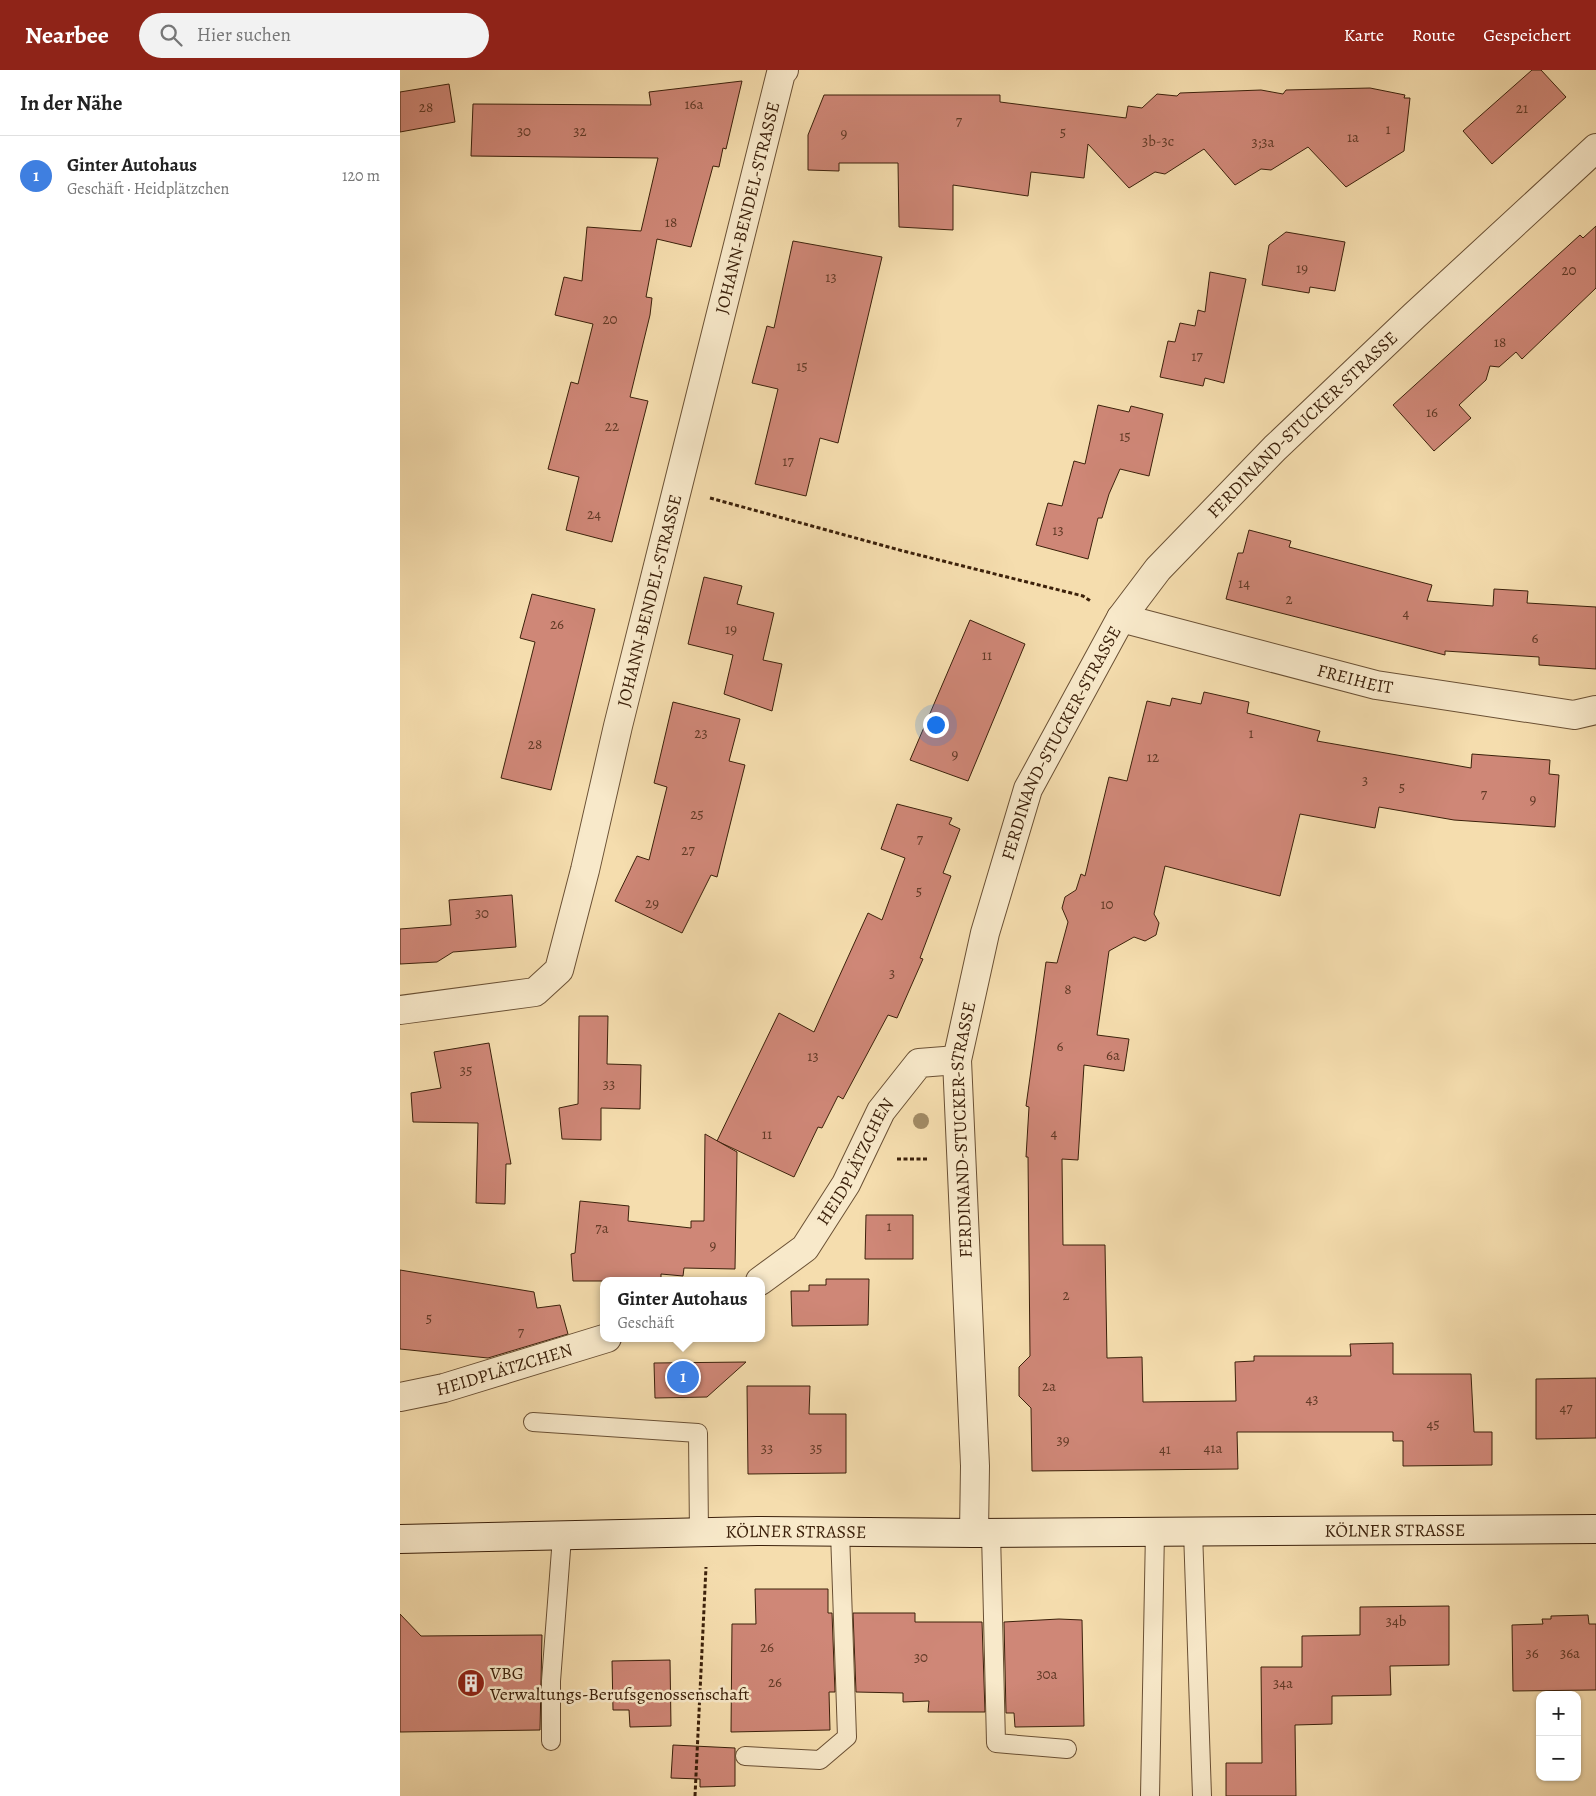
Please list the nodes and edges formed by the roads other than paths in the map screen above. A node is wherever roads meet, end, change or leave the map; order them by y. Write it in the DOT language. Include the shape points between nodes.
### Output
graph roads {
  1 [pos="780,71"];
  2 [pos="1596,148"];
  3 [pos="1121,618"];
  4 [pos="1596,710"];
  5 [pos="400,1010"];
  6 [pos="957,1060"];
  7 [pos="765,1277"];
  8 [pos="600,1340"];
  9 [pos="400,1397"];
  10 [pos="533,1422"];
  11 [pos="1596,1529"];
  12 [pos="1193,1531"];
  13 [pos="840,1532"];
  14 [pos="1155,1532"];
  15 [pos="982,1533"];
  16 [pos="703,1534"];
  17 [pos="562,1537"];
  18 [pos="400,1539"];
  19 [pos="551,1741"];
  20 [pos="1067,1749"];
  21 [pos="745,1756"];
  22 [pos="1150,1796"];
  23 [pos="1202,1796"];
  1 -- 5 [label="street, JOHANN-BENDEL-STRASSE" via="618,726 586,870 558,970 535,992"];
  2 -- 3 [label="street, FERDINAND-STUCKER-STRASSE" via="1275,448 1158,570"];
  3 -- 4 [label="street, FREIHEIT" via="1376,684 1574,715"];
  3 -- 6 [label="street, FERDINAND-STUCKER-STRASSE" via="1028,789 985,933"];
  6 -- 7 [label="street, HEIDPLÄTZCHEN" via="919,1063 882,1111 846,1184 805,1248"];
  6 -- 15 [label="street, FERDINAND-STUCKER-STRASSE" via="975,1466"];
  8 -- 9 [label="street, HEIDPLÄTZCHEN" via="444,1388"];
  10 -- 16 [label="lane" via="698,1433"];
  11 -- 12 [label="street, KÖLNER STRASSE"];
  12 -- 14 [label="street, KÖLNER STRASSE"];
  12 -- 23 [label="lane"];
  13 -- 15 [label="street, KÖLNER STRASSE"];
  13 -- 16 [label="street, KÖLNER STRASSE"];
  13 -- 21 [label="lane" via="847,1737 820,1760"];
  14 -- 15 [label="street, KÖLNER STRASSE"];
  14 -- 22 [label="lane"];
  15 -- 20 [label="lane" via="996,1743"];
  16 -- 17 [label="street, KÖLNER STRASSE"];
  17 -- 18 [label="street, KÖLNER STRASSE"];
  17 -- 19 [label="lane" via="550,1681"];
}
